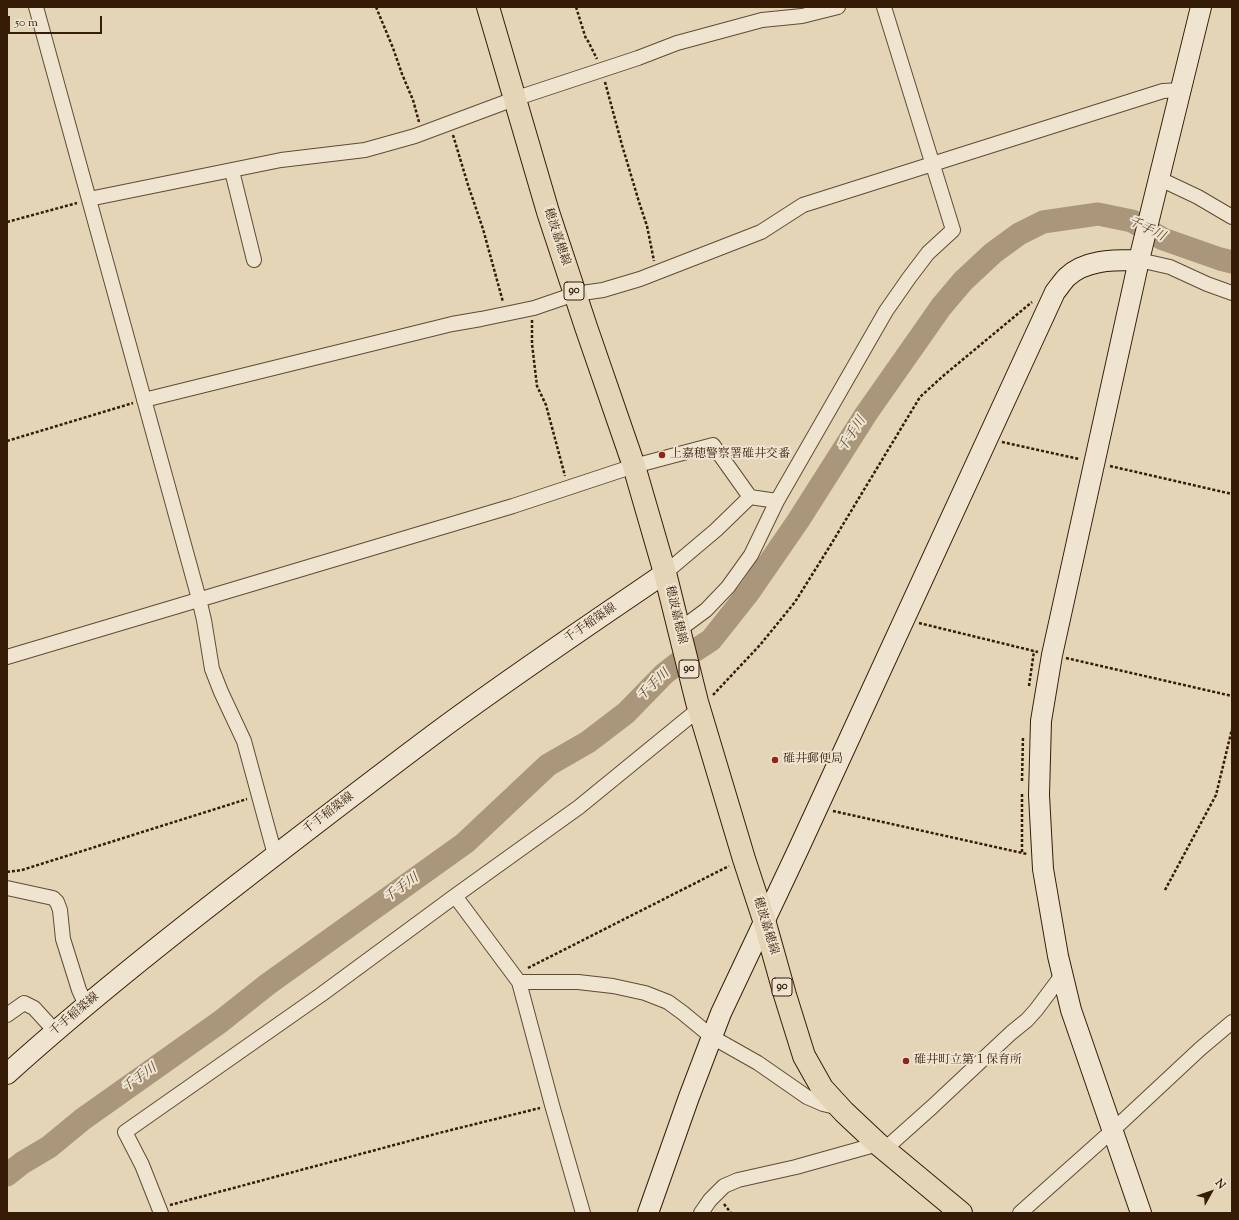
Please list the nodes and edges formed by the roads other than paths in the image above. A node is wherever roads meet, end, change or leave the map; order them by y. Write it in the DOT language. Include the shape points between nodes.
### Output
graph roads {
  1 [pos="36,7"];
  2 [pos="488,7"];
  3 [pos="838,7"];
  4 [pos="884,7"];
  5 [pos="1201,7"];
  6 [pos="1180,90"];
  7 [pos="514,99"];
  8 [pos="932,164"];
  9 [pos="232,171"];
  10 [pos="1159,183"];
  11 [pos="89,199"];
  12 [pos="1232,217"];
  13 [pos="254,260"];
  14 [pos="1139,260"];
  15 [pos="1232,293"];
  16 [pos="575,294"];
  17 [pos="144,400"];
  18 [pos="634,466"];
  19 [pos="750,497"];
  20 [pos="777,501"];
  21 [pos="665,573"];
  22 [pos="199,599"];
  23 [pos="680,633"];
  24 [pos="7,657"];
  25 [pos="698,706"];
  26 [pos="275,855"];
  27 [pos="7,888"];
  28 [pos="455,896"];
  29 [pos="764,920"];
  30 [pos="1063,974"];
  31 [pos="517,978"];
  32 [pos="86,1005"];
  33 [pos="7,1015"];
  34 [pos="1232,1022"];
  35 [pos="55,1031"];
  36 [pos="712,1037"];
  37 [pos="7,1074"];
  38 [pos="840,1108"];
  39 [pos="1112,1131"];
  40 [pos="882,1147"];
  41 [pos="160,1210"];
  42 [pos="583,1213"];
  43 [pos="648,1213"];
  44 [pos="701,1213"];
  45 [pos="961,1213"];
  46 [pos="1020,1213"];
  47 [pos="1141,1213"];
  1 -- 11 [label="street"];
  2 -- 7 [label="main road, 穂波嘉穂線 / 90"];
  3 -- 7 [label="street" via="802,16 762,20 677,42 638,58"];
  4 -- 8 [label="street"];
  5 -- 6 [label="street"];
  6 -- 8 [label="street" via="1163,90"];
  6 -- 10 [label="street"];
  7 -- 9 [label="street" via="423,133 365,150 281,160"];
  7 -- 16 [label="main road, 穂波嘉穂線 / 90"];
  8 -- 16 [label="street" via="803,205 761,232 657,273 603,290"];
  8 -- 20 [label="street" via="953,230 928,253 886,311"];
  9 -- 11 [label="street"];
  9 -- 13 [label="street"];
  10 -- 12 [label="street" via="1198,197"];
  10 -- 14 [label="street"];
  11 -- 17 [label="street"];
  14 -- 15 [label="street" via="1170,267"];
  14 -- 29 [label="street" via="1115,260 1080,268 1067,277 1055,292"];
  14 -- 30 [label="street" via="1052,655 1041,722 1039,795 1044,876"];
  16 -- 17 [label="street" via="534,308 452,324"];
  16 -- 18 [label="main road, 穂波嘉穂線 / 90"];
  17 -- 22 [label="street"];
  18 -- 19 [label="street" via="713,445"];
  18 -- 21 [label="main road, 穂波嘉穂線 / 90"];
  18 -- 22 [label="street" via="513,506"];
  19 -- 20 [label="street"];
  19 -- 21 [label="street"];
  20 -- 23 [label="street" via="750,555 728,587"];
  21 -- 23 [label="main road, 穂波嘉穂線 / 90"];
  21 -- 26 [label="street, 千手稲築線" via="437,732"];
  22 -- 24 [label="street"];
  22 -- 26 [label="street" via="212,669 244,741"];
  23 -- 25 [label="main road, 穂波嘉穂線 / 90"];
  25 -- 28 [label="street" via="579,807"];
  25 -- 29 [label="main road, 穂波嘉穂線 / 90"];
  26 -- 32 [label="street, 千手稲築線"];
  27 -- 32 [label="street" via="53,898 57,902 63,939"];
  28 -- 31 [label="street"];
  28 -- 41 [label="street" via="322,994 125,1132 142,1165"];
  29 -- 36 [label="street"];
  29 -- 38 [label="main road, 穂波嘉穂線 / 90" via="804,1056 822,1088"];
  30 -- 39 [label="street" via="1071,1010"];
  30 -- 40 [label="street" via="1027,1020 932,1107"];
  31 -- 36 [label="street" via="613,986 645,993 668,1002"];
  31 -- 42 [label="street"];
  32 -- 35 [label="street, 千手稲築線"];
  33 -- 35 [label="street" via="24,1004 34,1008"];
  34 -- 39 [label="street"];
  35 -- 37 [label="street, 千手稲築線"];
  36 -- 38 [label="street" via="758,1063 807,1097"];
  36 -- 43 [label="street"];
  38 -- 40 [label="main road, 穂波嘉穂線 / 90"];
  39 -- 46 [label="street"];
  39 -- 47 [label="street"];
  40 -- 44 [label="street" via="738,1180 724,1186"];
  40 -- 45 [label="main road, 穂波嘉穂線 / 90"];
}
